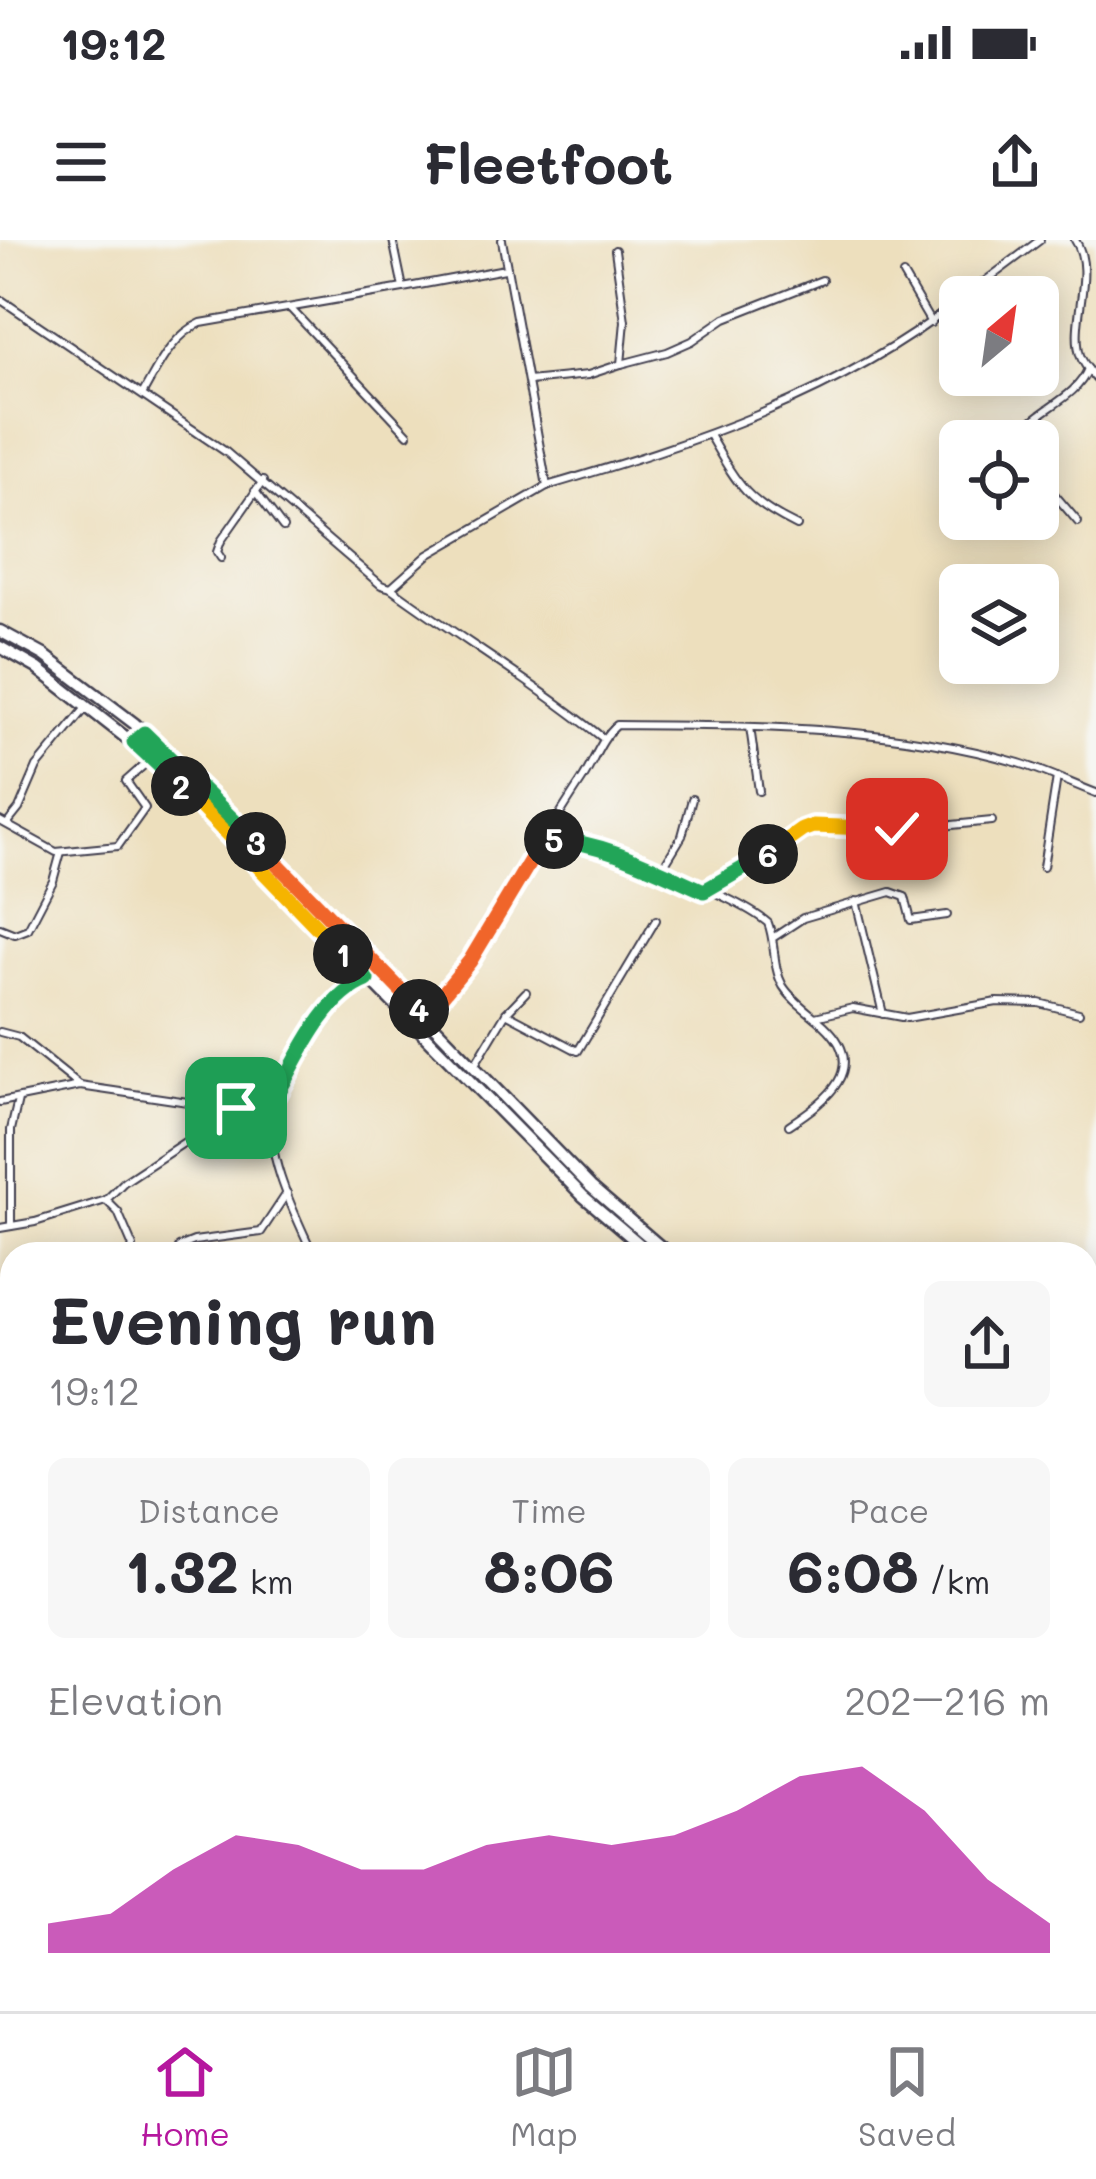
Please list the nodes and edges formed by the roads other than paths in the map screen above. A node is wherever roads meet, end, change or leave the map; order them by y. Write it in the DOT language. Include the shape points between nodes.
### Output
graph roads {
  1 [pos="393,240"];
  2 [pos="502,240"];
  3 [pos="1040,240"];
  4 [pos="1075,240"];
  5 [pos="1028,244"];
  6 [pos="616,250"];
  7 [pos="505,269"];
  8 [pos="903,275"];
  9 [pos="989,276"];
  10 [pos="822,280"];
  11 [pos="403,288"];
  12 [pos="0,299"];
  13 [pos="291,309"];
  14 [pos="939,317"];
  15 [pos="931,323"];
  16 [pos="621,364"];
  17 [pos="1088,369"];
  18 [pos="1096,379"];
  19 [pos="528,381"];
  20 [pos="143,393"];
  21 [pos="1036,420"];
  22 [pos="408,434"];
  23 [pos="709,435"];
  24 [pos="263,481"];
  25 [pos="547,487"];
  26 [pos="255,491"];
  27 [pos="1059,500"];
  28 [pos="1078,522"];
  29 [pos="797,526"];
  30 [pos="283,528"];
  31 [pos="221,558"];
  32 [pos="391,588"];
  33 [pos="0,631"];
  34 [pos="0,647"];
  35 [pos="88,705"];
  36 [pos="750,727"];
  37 [pos="139,737"];
  38 [pos="604,739"];
  39 [pos="152,758"];
  40 [pos="1057,777"];
  41 [pos="759,791"];
  42 [pos="1096,793"];
  43 [pos="692,799"];
  44 [pos="992,821"];
  45 [pos="3,823"];
  46 [pos="544,838"];
  47 [pos="61,852"];
  48 [pos="1043,867"];
  49 [pos="660,872"];
  50 [pos="704,891"];
  51 [pos="856,902"];
  52 [pos="947,915"];
  53 [pos="656,920"];
  54 [pos="0,928"];
  55 [pos="774,937"];
  56 [pos="367,980"];
  57 [pos="526,992"];
  58 [pos="506,1013"];
  59 [pos="1079,1013"];
  60 [pos="883,1014"];
  61 [pos="425,1016"];
  62 [pos="814,1017"];
  63 [pos="0,1031"];
  64 [pos="474,1066"];
  65 [pos="80,1086"];
  66 [pos="18,1100"];
  67 [pos="0,1102"];
  68 [pos="270,1107"];
  69 [pos="236,1108"];
  70 [pos="789,1125"];
  71 [pos="286,1193"];
  72 [pos="106,1200"];
  73 [pos="11,1226"];
  74 [pos="0,1228"];
  75 [pos="131,1242"];
  76 [pos="192,1242"];
  77 [pos="308,1242"];
  78 [pos="637,1242"];
  79 [pos="655,1242"];
  1 -- 11 [label="street"];
  2 -- 7 [label="street"];
  3 -- 5 [label="street"];
  4 -- 17 [label="street" via="1082,264 1079,349"];
  5 -- 9 [label="street"];
  6 -- 16 [label="street"];
  7 -- 11 [label="street"];
  7 -- 19 [label="street"];
  8 -- 15 [label="street"];
  10 -- 16 [label="street" via="725,317 667,352"];
  11 -- 13 [label="street"];
  12 -- 20 [label="street"];
  13 -- 20 [label="street" via="191,327"];
  13 -- 22 [label="street"];
  14 -- 15 [label="street"];
  15 -- 23 [label="street" via="824,387"];
  16 -- 19 [label="street"];
  17 -- 18 [label="street"];
  17 -- 21 [label="street" via="1074,392"];
  19 -- 25 [label="street"];
  20 -- 24 [label="street"];
  23 -- 25 [label="street"];
  23 -- 29 [label="street" via="739,487"];
  24 -- 26 [label="street"];
  24 -- 32 [label="street"];
  25 -- 32 [label="street" via="428,555"];
  26 -- 30 [label="street"];
  26 -- 31 [label="street" via="220,541"];
  27 -- 28 [label="street"];
  32 -- 38 [label="street"];
  33 -- 37 [label="main road" via="44,655"];
  34 -- 35 [label="main road"];
  35 -- 37 [label="main road"];
  35 -- 45 [label="street"];
  36 -- 38 [label="street" via="617,725"];
  36 -- 40 [label="street" via="873,734"];
  36 -- 41 [label="street"];
  37 -- 39 [label="main road"];
  37 -- 61 [label="main road"];
  38 -- 46 [label="street"];
  39 -- 47 [label="street" via="126,781 145,808 126,839"];
  39 -- 56 [label="main road"];
  40 -- 42 [label="street"];
  40 -- 48 [label="street"];
  43 -- 49 [label="street"];
  44 -- 50 [label="street" via="813,826"];
  45 -- 47 [label="street"];
  46 -- 49 [label="street"];
  46 -- 61 [label="street" via="470,961"];
  47 -- 54 [label="street" via="28,929"];
  49 -- 50 [label="street"];
  50 -- 55 [label="street" via="758,914"];
  51 -- 52 [label="street" via="901,893 911,920"];
  51 -- 55 [label="street" via="803,918"];
  51 -- 60 [label="street"];
  53 -- 58 [label="street" via="578,1051"];
  55 -- 62 [label="street" via="783,986"];
  56 -- 68 [label="street" via="325,1014"];
  56 -- 78 [label="main road"];
  57 -- 58 [label="street"];
  58 -- 64 [label="street"];
  59 -- 60 [label="street" via="997,1002 907,1018"];
  60 -- 62 [label="street" via="853,1008"];
  61 -- 64 [label="main road"];
  62 -- 70 [label="street" via="839,1042 843,1070 825,1101"];
  63 -- 65 [label="street"];
  64 -- 79 [label="main road"];
  65 -- 66 [label="street"];
  65 -- 69 [label="street"];
  66 -- 67 [label="street"];
  66 -- 73 [label="street" via="10,1130"];
  68 -- 69 [label="street"];
  68 -- 71 [label="street" via="269,1137"];
  69 -- 72 [label="street"];
  71 -- 76 [label="street" via="261,1232"];
  71 -- 77 [label="street"];
  72 -- 73 [label="street"];
  72 -- 75 [label="street"];
  73 -- 74 [label="street"];
}
